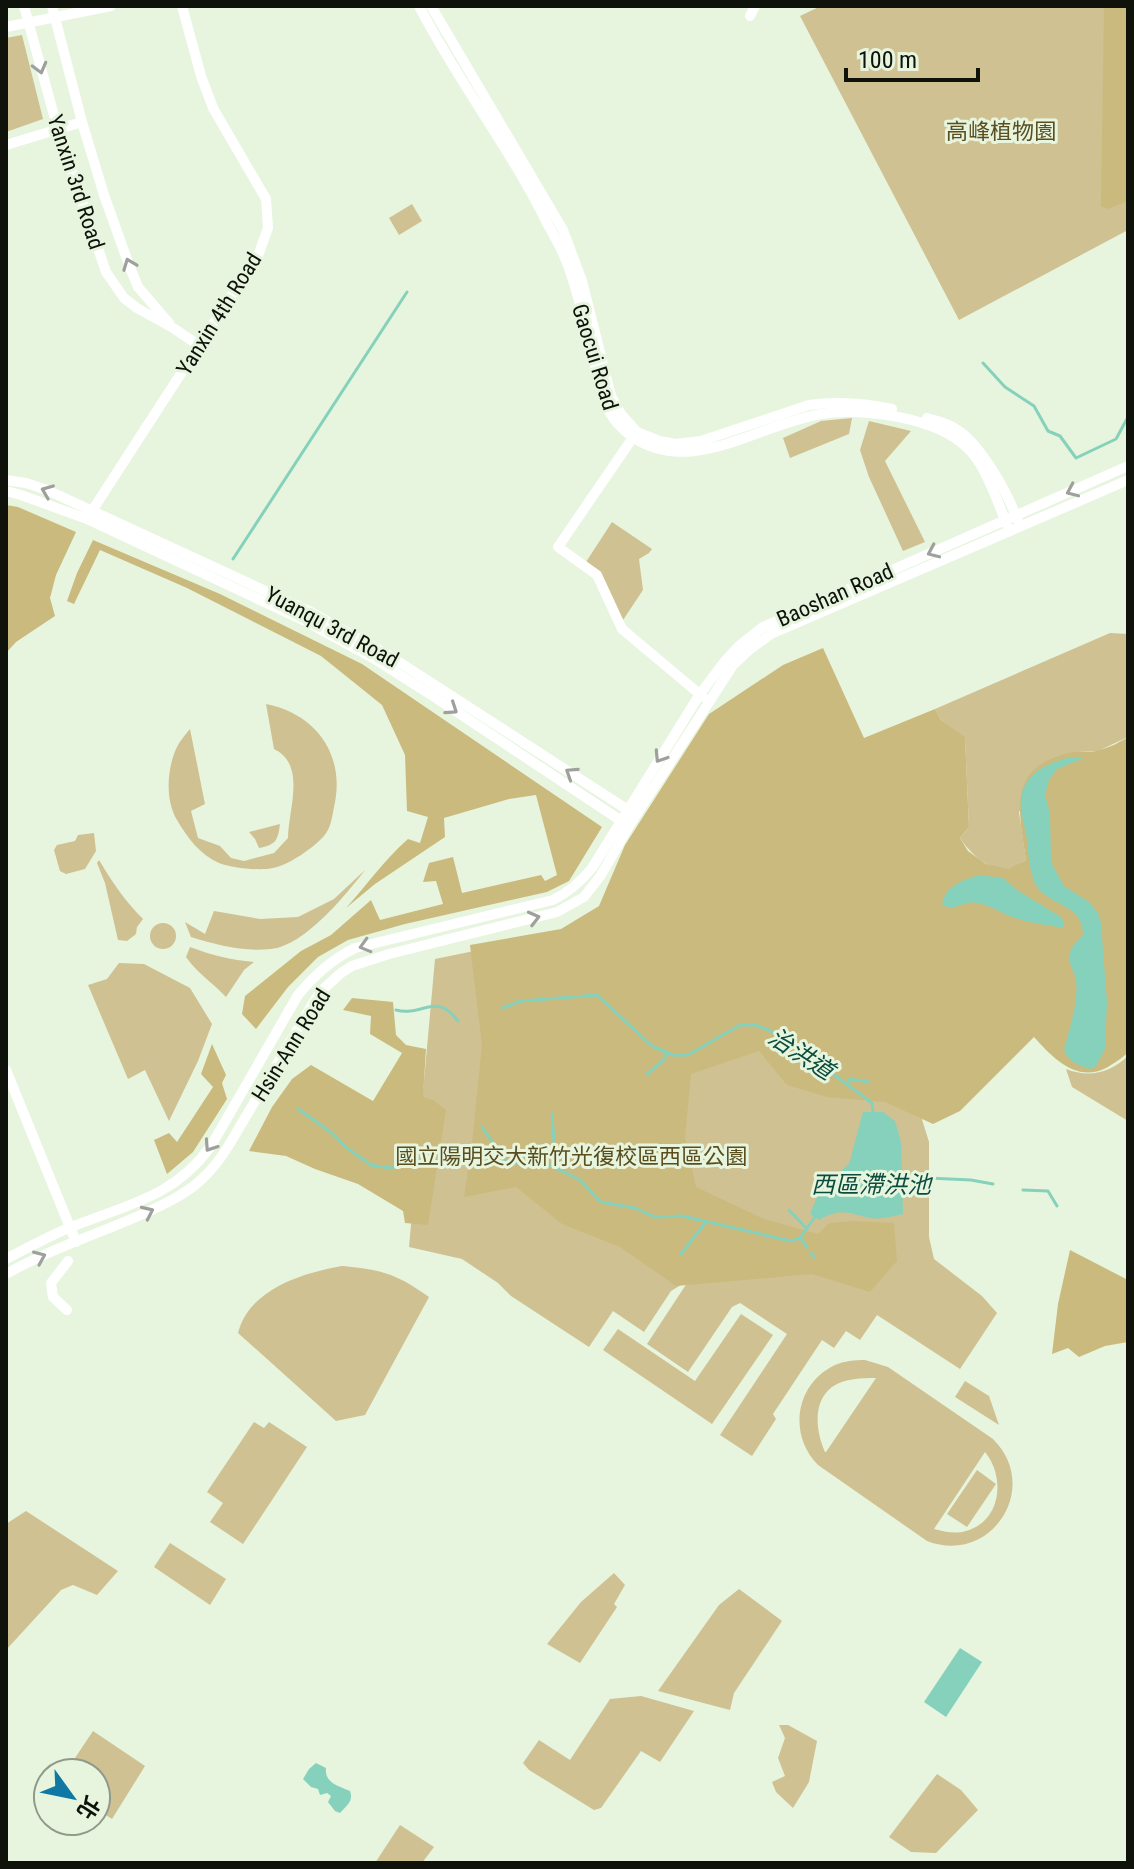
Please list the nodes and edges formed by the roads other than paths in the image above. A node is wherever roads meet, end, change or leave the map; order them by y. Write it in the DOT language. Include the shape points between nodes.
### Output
graph roads {
  1 [pos="24,6"];
  2 [pos="52,6"];
  3 [pos="111,6"];
  4 [pos="182,6"];
  5 [pos="419,6"];
  6 [pos="431,6"];
  7 [pos="54,18"];
  8 [pos="28,23"];
  9 [pos="6,27"];
  10 [pos="82,122"];
  11 [pos="58,130"];
  12 [pos="6,145"];
  13 [pos="173,328"];
  14 [pos="200,346"];
  15 [pos="635,434"];
  16 [pos="967,442"];
  17 [pos="1128,466"];
  18 [pos="6,480"];
  19 [pos="1128,480"];
  20 [pos="6,491"];
  21 [pos="89,515"];
  22 [pos="1016,515"];
  23 [pos="1005,520"];
  24 [pos="1015,529"];
  25 [pos="705,698"];
  26 [pos="632,812"];
  27 [pos="625,823"];
  28 [pos="6,1070"];
  29 [pos="70,1227"];
  30 [pos="76,1242"];
  31 [pos="6,1259"];
  32 [pos="68,1261"];
  33 [pos="6,1274"];
  34 [pos="67,1310"];
  1 -- 8 [label="street, Yanxin 3rd Road"];
  2 -- 7 [label="street, Yanxin 3rd Road"];
  3 -- 7 [label="street"];
  4 -- 14 [label="street, Yanxin 4th Road" via="213,108 266,199 268,228 259,253"];
  5 -- 15 [label="street, Gaocui Road" via="527,185 568,264 602,395 613,418"];
  6 -- 15 [label="street, Gaocui Road" via="563,230 582,281 611,396"];
  7 -- 8 [label="street"];
  7 -- 10 [label="street, Yanxin 3rd Road"];
  8 -- 9 [label="street"];
  8 -- 11 [label="street, Yanxin 3rd Road, one-way"];
  10 -- 11 [label="street"];
  13 -- 10 [label="street, Yanxin 3rd Road, one-way" via="138,287"];
  11 -- 12 [label="street"];
  11 -- 13 [label="street, Yanxin 3rd Road" via="106,272 124,298"];
  13 -- 14 [label="street, Yanxin 3rd Road"];
  14 -- 21 [label="street, Yanxin 4th Road"];
  15 -- 16 [label="street, Gaocui Road" via="676,444 701,441 809,405 840,402 915,414 954,427"];
  15 -- 25 [label="street" via="558,547 597,575 622,629"];
  16 -- 22 [label="street" via="986,461"];
  16 -- 23 [label="street"];
  17 -- 22 [label="street, Baoshan Road, one-way"];
  21 -- 18 [label="street, Yuanqu 3rd Road, one-way" via="47,490"];
  19 -- 24 [label="street, Baoshan Road"];
  20 -- 21 [label="street, Yuanqu 3rd Road"];
  26 -- 21 [label="street, Yuanqu 3rd Road, one-way" via="439,687 311,612"];
  21 -- 27 [label="street, Yuanqu 3rd Road, one-way" via="373,658"];
  22 -- 23 [label="street, Baoshan Road"];
  22 -- 24 [label="street"];
  23 -- 24 [label="street"];
  23 -- 25 [label="street, Baoshan Road, one-way" via="763,627 732,654"];
  24 -- 25 [label="street, Baoshan Road" via="771,634 733,665"];
  25 -- 26 [label="street, Baoshan Road"];
  26 -- 27 [label="street, Baoshan Road"];
  27 -- 29 [label="street, Hsin-Ann Road, one-way" via="581,882 553,900 355,948 337,957 298,995 199,1162 157,1194"];
  30 -- 27 [label="street, Hsin-Ann Road, one-way" via="168,1202 217,1164 319,993 341,973 389,954 571,906 592,888"];
  28 -- 29 [label="street"];
  29 -- 30 [label="street"];
  29 -- 31 [label="street, Hsin-Ann Road"];
  33 -- 30 [label="street, Hsin-Ann Road, one-way"];
  32 -- 34 [label="street" via="51,1283 53,1297"];
}
